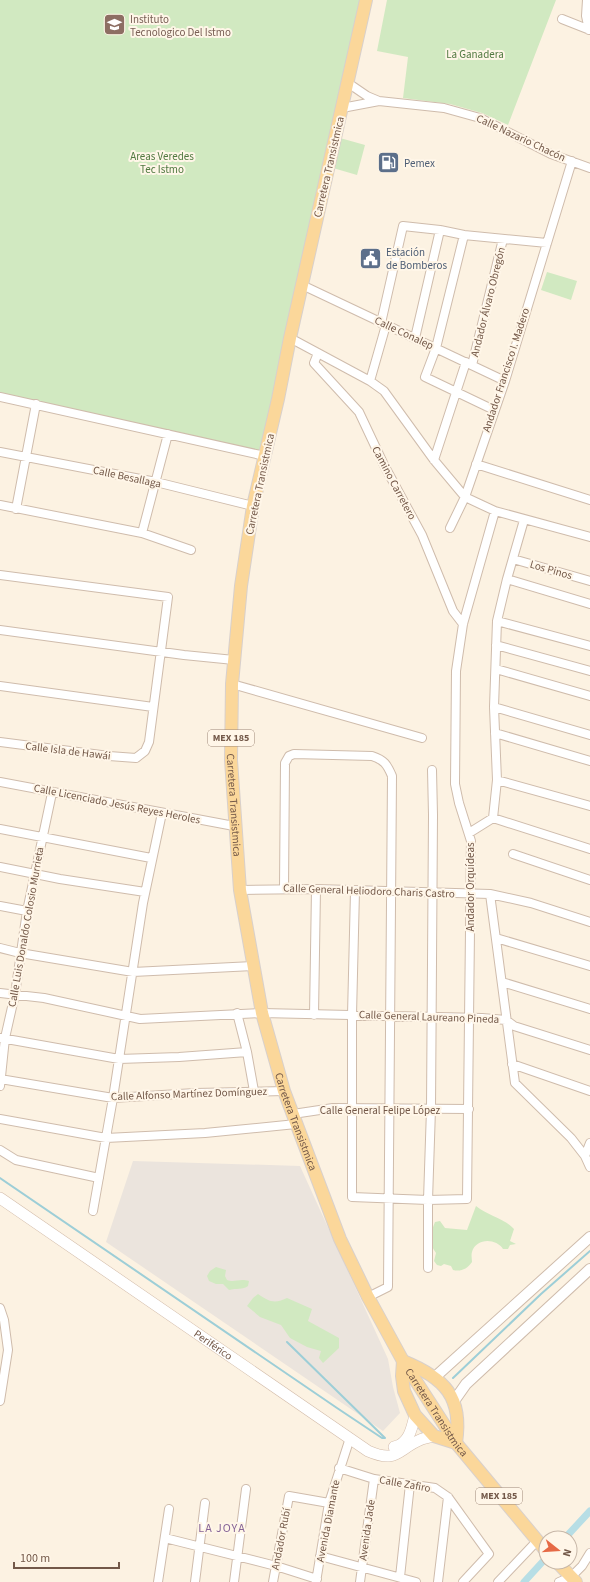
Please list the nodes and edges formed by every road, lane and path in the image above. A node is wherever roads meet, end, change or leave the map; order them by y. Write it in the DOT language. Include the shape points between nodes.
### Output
graph roads {
  1 [pos="366,0"];
  2 [pos="587,0"];
  3 [pos="562,19"];
  4 [pos="589,30"];
  5 [pos="348,83"];
  6 [pos="380,101"];
  7 [pos="342,108"];
  8 [pos="572,161"];
  9 [pos="590,168"];
  10 [pos="440,230"];
  11 [pos="464,235"];
  12 [pos="503,239"];
  13 [pos="547,243"];
  14 [pos="302,286"];
  15 [pos="384,324"];
  16 [pos="290,338"];
  17 [pos="415,338"];
  18 [pos="436,348"];
  19 [pos="318,352"];
  20 [pos="469,364"];
  21 [pos="370,381"];
  22 [pos="505,381"];
  23 [pos="456,391"];
  24 [pos="0,397"];
  25 [pos="36,404"];
  26 [pos="494,410"];
  27 [pos="168,434"];
  28 [pos="0,452"];
  29 [pos="26,456"];
  30 [pos="266,456"];
  31 [pos="434,460"];
  32 [pos="476,464"];
  33 [pos="156,482"];
  34 [pos="465,497"];
  35 [pos="590,500"];
  36 [pos="0,505"];
  37 [pos="253,506"];
  38 [pos="16,509"];
  39 [pos="495,512"];
  40 [pos="524,520"];
  41 [pos="450,528"];
  42 [pos="142,533"];
  43 [pos="590,537"];
  44 [pos="191,550"];
  45 [pos="513,559"];
  46 [pos="0,575"];
  47 [pos="507,580"];
  48 [pos="590,581"];
  49 [pos="590,604"];
  50 [pos="497,621"];
  51 [pos="463,624"];
  52 [pos="0,630"];
  53 [pos="496,645"];
  54 [pos="590,646"];
  55 [pos="161,652"];
  56 [pos="234,660"];
  57 [pos="496,669"];
  58 [pos="590,671"];
  59 [pos="232,684"];
  60 [pos="0,686"];
  61 [pos="590,696"];
  62 [pos="153,707"];
  63 [pos="494,707"];
  64 [pos="495,733"];
  65 [pos="590,735"];
  66 [pos="422,738"];
  67 [pos="0,742"];
  68 [pos="590,761"];
  69 [pos="432,770"];
  70 [pos="497,780"];
  71 [pos="0,782"];
  72 [pos="52,792"];
  73 [pos="590,806"];
  74 [pos="162,813"];
  75 [pos="492,818"];
  76 [pos="234,826"];
  77 [pos="0,829"];
  78 [pos="469,833"];
  79 [pos="43,837"];
  80 [pos="590,849"];
  81 [pos="513,854"];
  82 [pos="152,858"];
  83 [pos="0,867"];
  84 [pos="36,873"];
  85 [pos="590,880"];
  86 [pos="284,888"];
  87 [pos="316,889"];
  88 [pos="240,890"];
  89 [pos="355,891"];
  90 [pos="391,891"];
  91 [pos="145,892"];
  92 [pos="432,893"];
  93 [pos="470,894"];
  94 [pos="490,894"];
  95 [pos="0,906"];
  96 [pos="28,911"];
  97 [pos="590,922"];
  98 [pos="496,938"];
  99 [pos="0,948"];
  100 [pos="20,952"];
  101 [pos="253,966"];
  102 [pos="590,966"];
  103 [pos="133,972"];
  104 [pos="502,982"];
  105 [pos="0,993"];
  106 [pos="15,994"];
  107 [pos="590,1009"];
  108 [pos="237,1013"];
  109 [pos="262,1013"];
  110 [pos="314,1015"];
  111 [pos="352,1015"];
  112 [pos="126,1016"];
  113 [pos="391,1016"];
  114 [pos="431,1016"];
  115 [pos="470,1018"];
  116 [pos="506,1020"];
  117 [pos="3,1038"];
  118 [pos="590,1050"];
  119 [pos="247,1052"];
  120 [pos="119,1059"];
  121 [pos="512,1064"];
  122 [pos="0,1081"];
  123 [pos="254,1091"];
  124 [pos="284,1091"];
  125 [pos="590,1091"];
  126 [pos="114,1098"];
  127 [pos="352,1108"];
  128 [pos="390,1108"];
  129 [pos="431,1109"];
  130 [pos="469,1109"];
  131 [pos="0,1119"];
  132 [pos="294,1119"];
  133 [pos="106,1138"];
  134 [pos="590,1144"];
  135 [pos="0,1150"];
  136 [pos="585,1156"];
  137 [pos="590,1167"];
  138 [pos="99,1178"];
  139 [pos="0,1190"];
  140 [pos="0,1198"];
  141 [pos="388,1200"];
  142 [pos="428,1200"];
  143 [pos="93,1212"];
  144 [pos="590,1237"];
  145 [pos="428,1268"];
  146 [pos="590,1269"];
  147 [pos="151,1297"];
  148 [pos="368,1298"];
  149 [pos="161,1305"];
  150 [pos="0,1308"];
  151 [pos="403,1361"];
  152 [pos="435,1377"];
  153 [pos="0,1401"];
  154 [pos="454,1402"];
  155 [pos="415,1415"];
  156 [pos="434,1436"];
  157 [pos="350,1438"];
  158 [pos="456,1443"];
  159 [pos="386,1453"];
  160 [pos="339,1468"];
  161 [pos="374,1479"];
  162 [pos="410,1484"];
  163 [pos="246,1489"];
  164 [pos="448,1497"];
  165 [pos="205,1503"];
  166 [pos="329,1503"];
  167 [pos="169,1509"];
  168 [pos="165,1538"];
  169 [pos="538,1541"];
  170 [pos="200,1546"];
  171 [pos="538,1549"];
  172 [pos="590,1553"];
  173 [pos="238,1556"];
  174 [pos="320,1556"];
  175 [pos="276,1566"];
  176 [pos="362,1567"];
  177 [pos="565,1570"];
  178 [pos="400,1577"];
  179 [pos="574,1579"];
  180 [pos="317,1581"];
  181 [pos="158,1582"];
  182 [pos="195,1582"];
  183 [pos="234,1582"];
  184 [pos="273,1582"];
  185 [pos="360,1582"];
  186 [pos="416,1582"];
  187 [pos="438,1582"];
  188 [pos="463,1582"];
  189 [pos="498,1582"];
  190 [pos="559,1582"];
  1 -- 5 [label="main road, Carretera Transistmica / MEX 185"];
  2 -- 4 [label="street" via="586,16"];
  3 -- 4 [label="street"];
  5 -- 6 [label="street, Calle Nazario Chacón" via="367,96"];
  5 -- 7 [label="main road, Carretera Transistmica / MEX 185"];
  6 -- 7 [label="street, Calle Nazario Chacón"];
  6 -- 8 [label="street, Calle Nazario Chacón" via="444,108 480,118 551,154"];
  7 -- 14 [label="main road, Carretera Transistmica / MEX 185"];
  8 -- 9 [label="street, Calle Nazario Chacón"];
  8 -- 13 [label="street, Andador Francisco I. Madero"];
  10 -- 11 [label="street"];
  10 -- 15 [label="street" via="403,226"];
  10 -- 17 [label="street"];
  11 -- 12 [label="street"];
  11 -- 18 [label="street"];
  12 -- 13 [label="street"];
  12 -- 20 [label="street, Andador Álvaro Obregón"];
  13 -- 22 [label="street, Andador Francisco I. Madero"];
  14 -- 15 [label="street, Calle Conalep"];
  14 -- 16 [label="main road, Carretera Transistmica / MEX 185"];
  15 -- 17 [label="street, Calle Conalep"];
  15 -- 21 [label="street"];
  16 -- 19 [label="street"];
  16 -- 30 [label="main road, Carretera Transistmica / MEX 185"];
  17 -- 18 [label="street, Calle Conalep"];
  18 -- 20 [label="street, Calle Conalep"];
  18 -- 23 [label="street" via="425,377"];
  19 -- 21 [label="street"];
  19 -- 51 [label="street, Camino Carretero" via="314,363 359,412 422,535 453,611"];
  20 -- 22 [label="street, Calle Conalep"];
  20 -- 23 [label="street, Andador Álvaro Obregón"];
  21 -- 31 [label="street" via="384,391"];
  22 -- 26 [label="street, Andador Francisco I. Madero"];
  23 -- 26 [label="street"];
  23 -- 31 [label="street, Andador Álvaro Obregón"];
  24 -- 25 [label="street"];
  25 -- 27 [label="street"];
  25 -- 29 [label="street"];
  26 -- 32 [label="street, Andador Francisco I. Madero"];
  27 -- 30 [label="street"];
  27 -- 33 [label="street"];
  28 -- 29 [label="street, Calle Besallaga"];
  29 -- 33 [label="street, Calle Besallaga"];
  29 -- 38 [label="street"];
  30 -- 37 [label="main road, Carretera Transistmica / MEX 185"];
  31 -- 34 [label="street"];
  32 -- 34 [label="street, Andador Francisco I. Madero"];
  32 -- 35 [label="street"];
  33 -- 37 [label="street, Calle Besallaga"];
  33 -- 42 [label="street"];
  34 -- 39 [label="street"];
  34 -- 41 [label="street, Andador Francisco I. Madero"];
  36 -- 38 [label="street"];
  37 -- 56 [label="main road, Carretera Transistmica / MEX 185" via="241,586"];
  38 -- 42 [label="street"];
  39 -- 40 [label="street"];
  39 -- 51 [label="street, Andador Orquídeas"];
  40 -- 43 [label="street"];
  40 -- 45 [label="street"];
  42 -- 44 [label="street"];
  45 -- 47 [label="street"];
  45 -- 48 [label="street, Los Pinos"];
  46 -- 55 [label="street" via="168,597"];
  47 -- 49 [label="street"];
  47 -- 50 [label="street"];
  50 -- 53 [label="street"];
  50 -- 54 [label="street"];
  51 -- 78 [label="street, Andador Orquídeas" via="456,671 455,784 458,803"];
  52 -- 55 [label="street"];
  53 -- 57 [label="street"];
  53 -- 58 [label="street"];
  55 -- 56 [label="street"];
  55 -- 62 [label="street"];
  56 -- 59 [label="main road, Carretera Transistmica / MEX 185"];
  57 -- 61 [label="street"];
  57 -- 63 [label="street"];
  59 -- 66 [label="street"];
  59 -- 76 [label="main road, Carretera Transistmica / MEX 185" via="230,760"];
  60 -- 62 [label="street"];
  62 -- 67 [label="street, Calle Isla de Hawái" via="149,742 145,751 136,758"];
  63 -- 64 [label="street"];
  63 -- 65 [label="street"];
  64 -- 68 [label="street"];
  64 -- 70 [label="street"];
  69 -- 92 [label="street"];
  70 -- 73 [label="street"];
  70 -- 75 [label="street"];
  71 -- 72 [label="street, Calle Licenciado Jesús Reyes Heroles"];
  72 -- 74 [label="street, Calle Licenciado Jesús Reyes Heroles"];
  72 -- 79 [label="street, Calle Luis Donaldo Colosio Murrieta"];
  74 -- 76 [label="street, Calle Licenciado Jesús Reyes Heroles"];
  74 -- 82 [label="street"];
  75 -- 78 [label="street"];
  75 -- 80 [label="street"];
  76 -- 88 [label="main road, Carretera Transistmica / MEX 185"];
  77 -- 79 [label="street"];
  78 -- 93 [label="street, Andador Orquídeas"];
  79 -- 82 [label="street"];
  79 -- 84 [label="street, Calle Luis Donaldo Colosio Murrieta"];
  81 -- 85 [label="street"];
  82 -- 91 [label="street"];
  83 -- 84 [label="street"];
  84 -- 91 [label="street"];
  84 -- 96 [label="street, Calle Luis Donaldo Colosio Murrieta"];
  86 -- 87 [label="street, Calle General Heliodoro Charis Castro"];
  86 -- 88 [label="street, Calle General Heliodoro Charis Castro"];
  86 -- 90 [label="street" via="285,763 289,756 372,756 381,759 392,776"];
  87 -- 89 [label="street, Calle General Heliodoro Charis Castro"];
  87 -- 110 [label="street"];
  88 -- 101 [label="main road, Carretera Transistmica / MEX 185"];
  89 -- 90 [label="street, Calle General Heliodoro Charis Castro"];
  89 -- 111 [label="street"];
  90 -- 92 [label="street, Calle General Heliodoro Charis Castro"];
  90 -- 113 [label="street"];
  91 -- 103 [label="street"];
  92 -- 93 [label="street, Calle General Heliodoro Charis Castro"];
  92 -- 114 [label="street"];
  93 -- 94 [label="street, Calle General Heliodoro Charis Castro"];
  93 -- 115 [label="street, Andador Orquídeas"];
  94 -- 97 [label="street, Calle General Heliodoro Charis Castro" via="531,903"];
  94 -- 98 [label="street"];
  95 -- 96 [label="street"];
  96 -- 100 [label="street, Calle Luis Donaldo Colosio Murrieta"];
  98 -- 102 [label="street"];
  98 -- 104 [label="street"];
  99 -- 100 [label="street"];
  100 -- 103 [label="street"];
  100 -- 106 [label="street, Calle Luis Donaldo Colosio Murrieta"];
  101 -- 103 [label="street"];
  101 -- 109 [label="main road, Carretera Transistmica / MEX 185"];
  103 -- 112 [label="street"];
  104 -- 107 [label="street"];
  104 -- 116 [label="street"];
  105 -- 106 [label="street, Calle General Laureano Pineda"];
  106 -- 112 [label="street, Calle General Laureano Pineda"];
  106 -- 117 [label="street, Calle Luis Donaldo Colosio Murrieta"];
  108 -- 109 [label="street, Calle General Laureano Pineda"];
  108 -- 112 [label="street, Calle General Laureano Pineda" via="140,1019"];
  108 -- 119 [label="street"];
  109 -- 110 [label="street, Calle General Laureano Pineda"];
  109 -- 124 [label="main road, Carretera Transistmica / MEX 185"];
  110 -- 111 [label="street, Calle General Laureano Pineda"];
  111 -- 113 [label="street, Calle General Laureano Pineda"];
  111 -- 127 [label="street"];
  112 -- 120 [label="street"];
  113 -- 114 [label="street, Calle General Laureano Pineda"];
  113 -- 128 [label="street"];
  114 -- 115 [label="street, Calle General Laureano Pineda"];
  114 -- 129 [label="street"];
  115 -- 116 [label="street, Calle General Laureano Pineda"];
  115 -- 130 [label="street, Andador Orquídeas"];
  116 -- 118 [label="street, Calle General Laureano Pineda" via="514,1026"];
  116 -- 121 [label="street"];
  117 -- 120 [label="street"];
  117 -- 122 [label="street, Calle Luis Donaldo Colosio Murrieta"];
  119 -- 120 [label="street"];
  119 -- 123 [label="street"];
  120 -- 126 [label="street"];
  121 -- 125 [label="street"];
  121 -- 136 [label="street" via="515,1083 571,1138"];
  122 -- 126 [label="street, Calle Alfonso Martínez Domínguez"];
  123 -- 124 [label="street, Calle Alfonso Martínez Domínguez"];
  123 -- 126 [label="street, Calle Alfonso Martínez Domínguez"];
  124 -- 132 [label="main road, Carretera Transistmica / MEX 185"];
  126 -- 133 [label="street"];
  127 -- 128 [label="street, Calle General Felipe López"];
  127 -- 132 [label="street, Calle General Felipe López" via="333,1108"];
  127 -- 141 [label="street" via="352,1197"];
  128 -- 129 [label="street, Calle General Felipe López"];
  128 -- 141 [label="street"];
  129 -- 130 [label="street, Calle General Felipe López"];
  129 -- 142 [label="street"];
  130 -- 142 [label="street, Andador Orquídeas" via="468,1199"];
  131 -- 133 [label="street, Calle General Felipe López"];
  132 -- 133 [label="street, Calle General Felipe López" via="205,1134"];
  132 -- 148 [label="main road, Carretera Transistmica / MEX 185" via="340,1239"];
  133 -- 138 [label="street"];
  134 -- 136 [label="street"];
  135 -- 138 [label="street" via="16,1160"];
  136 -- 137 [label="street"];
  138 -- 143 [label="street"];
  139 -- 147 [label="main road, Periférico"];
  140 -- 147 [label="main road, Periférico"];
  141 -- 142 [label="street"];
  141 -- 148 [label="street" via="388,1287"];
  142 -- 145 [label="street"];
  144 -- 152 [label="street"];
  146 -- 154 [label="street" via="466,1384"];
  147 -- 149 [label="main road, Periférico"];
  148 -- 151 [label="main road, Carretera Transistmica / MEX 185"];
  149 -- 157 [label="main road, Periférico"];
  149 -- 159 [label="main road, Periférico"];
  150 -- 153 [label="street" via="8,1350"];
  151 -- 152 [label="main road"];
  151 -- 155 [label="main road" via="404,1392"];
  151 -- 158 [label="main road, Carretera Transistmica / MEX 185"];
  152 -- 154 [label="main road"];
  154 -- 158 [label="main road" via="458,1431"];
  155 -- 156 [label="main road"];
  155 -- 159 [label="main road" via="410,1436 400,1446"];
  156 -- 158 [label="main road"];
  156 -- 159 [label="main road" via="421,1439 393,1456"];
  157 -- 159 [label="main road, Periférico" via="379,1456"];
  157 -- 160 [label="street, Avenida Diamante"];
  158 -- 169 [label="main road, Carretera Transistmica / MEX 185"];
  160 -- 161 [label="street, Calle Zafiro"];
  160 -- 166 [label="street, Avenida Diamante"];
  161 -- 162 [label="street, Calle Zafiro"];
  161 -- 176 [label="street, Avenida Jade"];
  162 -- 164 [label="street, Calle Zafiro" via="435,1488"];
  162 -- 178 [label="street"];
  163 -- 173 [label="street"];
  164 -- 187 [label="street"];
  164 -- 188 [label="street, Calle Zafiro" via="489,1554"];
  165 -- 170 [label="street"];
  166 -- 174 [label="street, Avenida Diamante"];
  166 -- 175 [label="street, Andador Rubí" via="289,1496"];
  167 -- 168 [label="street"];
  168 -- 170 [label="street"];
  168 -- 181 [label="street"];
  170 -- 173 [label="street"];
  170 -- 182 [label="street"];
  171 -- 189 [label="street"];
  172 -- 179 [label="street"];
  173 -- 175 [label="street"];
  173 -- 183 [label="street"];
  174 -- 176 [label="street"];
  174 -- 180 [label="street, Avenida Diamante"];
  175 -- 180 [label="street"];
  175 -- 184 [label="street, Andador Rubí"];
  176 -- 178 [label="street"];
  176 -- 185 [label="street, Avenida Jade"];
  177 -- 179 [label="main road"];
  178 -- 186 [label="street"];
  179 -- 190 [label="street"];
}
